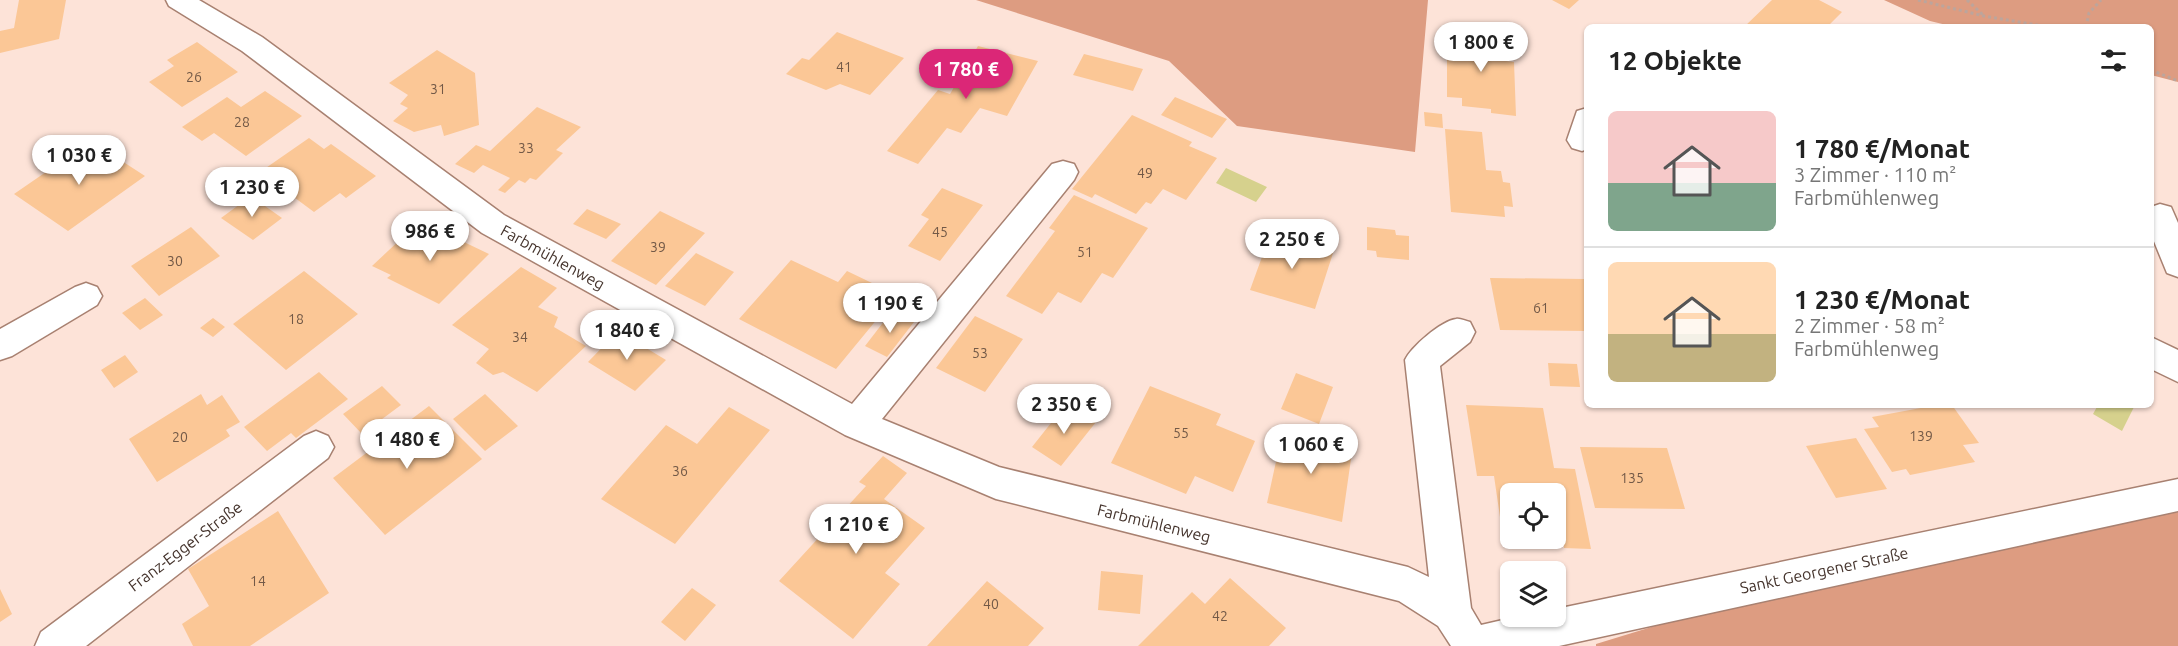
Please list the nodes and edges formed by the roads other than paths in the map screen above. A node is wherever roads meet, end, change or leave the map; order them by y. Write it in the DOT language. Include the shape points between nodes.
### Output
graph roads {
  1 [pos="179,0"];
  2 [pos="1063,172"];
  3 [pos="2160,216"];
  4 [pos="2178,264"];
  5 [pos="86,296"];
  6 [pos="1458,332"];
  7 [pos="0,346"];
  8 [pos="2154,353"];
  9 [pos="2178,368"];
  10 [pos="857,424"];
  11 [pos="316,447"];
  12 [pos="2178,495"];
  13 [pos="1465,635"];
  14 [pos="55,646"];
  1 -- 10 [label="street, Farbmühlenweg" via="252,44 493,224"];
  2 -- 10 [label="street"];
  3 -- 4 [label="street"];
  5 -- 7 [label="street"];
  6 -- 13 [label="street" via="1422,360"];
  8 -- 9 [label="street"];
  10 -- 13 [label="street, Farbmühlenweg" via="996,483 1408,585"];
  11 -- 14 [label="street, Franz-Egger-Straße"];
  12 -- 13 [label="street, Sankt Georgener Straße"];
}
